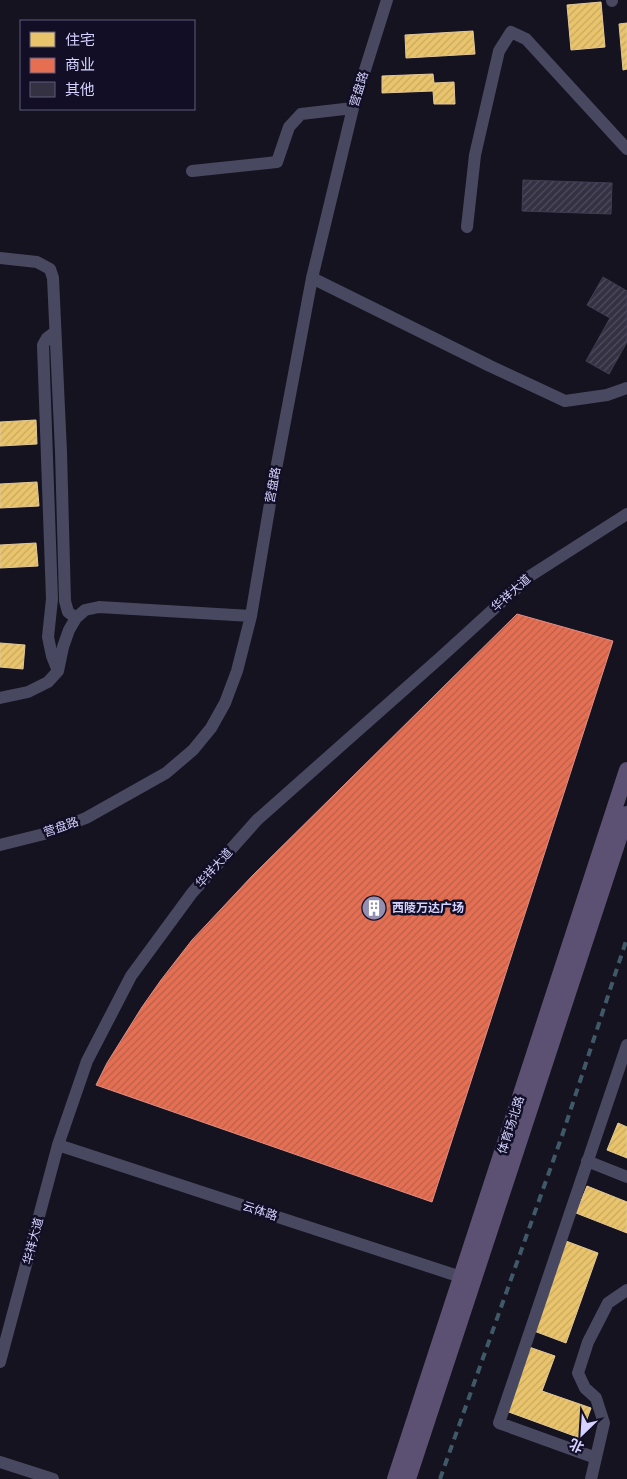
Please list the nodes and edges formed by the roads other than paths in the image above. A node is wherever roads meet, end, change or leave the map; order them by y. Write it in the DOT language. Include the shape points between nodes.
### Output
graph roads {
  1 [pos="387,0"];
  2 [pos="353,108"];
  3 [pos="627,149"];
  4 [pos="192,171"];
  5 [pos="467,227"];
  6 [pos="0,258"];
  7 [pos="312,278"];
  8 [pos="56,332"];
  9 [pos="627,388"];
  10 [pos="627,514"];
  11 [pos="251,616"];
  12 [pos="76,618"];
  13 [pos="58,671"];
  14 [pos="0,698"];
  15 [pos="627,770"];
  16 [pos="627,814"];
  17 [pos="0,845"];
  18 [pos="627,1045"];
  19 [pos="58,1146"];
  20 [pos="587,1161"];
  21 [pos="627,1177"];
  22 [pos="461,1276"];
  23 [pos="627,1290"];
  24 [pos="0,1362"];
  25 [pos="596,1458"];
  26 [pos="0,1462"];
  27 [pos="53,1479"];
  28 [pos="395,1479"];
  29 [pos="408,1479"];
  30 [pos="591,1479"];
  1 -- 2 [label="street, 营盘路"];
  2 -- 4 [label="street" via="301,114 289,127 277,162"];
  2 -- 7 [label="street, 营盘路"];
  3 -- 5 [label="street" via="526,39 511,32 499,51 475,155"];
  6 -- 8 [label="street" via="37,262 50,270"];
  7 -- 9 [label="street" via="565,401 607,395"];
  7 -- 11 [label="street, 营盘路"];
  8 -- 12 [label="street" via="65,601 68,612"];
  8 -- 13 [label="street" via="42,345 52,599 48,637"];
  10 -- 19 [label="street, 华祥大道" via="530,576 257,820 192,893 131,976 87,1061"];
  11 -- 12 [label="street" via="99,607 85,610"];
  11 -- 17 [label="street, 营盘路" via="225,703 211,728 192,750 166,773 86,818 44,834"];
  12 -- 13 [label="street" via="63,647"];
  13 -- 14 [label="street" via="48,682 28,692"];
  15 -- 22 [label="main road, 体育场北路"];
  16 -- 29 [label="main road, 体育场北路"];
  18 -- 20 [label="street"];
  19 -- 22 [label="street, 云体路"];
  19 -- 24 [label="street, 华祥大道"];
  20 -- 21 [label="street"];
  20 -- 25 [label="street" via="499,1423"];
  22 -- 28 [label="main road, 体育场北路"];
  23 -- 25 [label="street" via="608,1303 588,1342 578,1373 585,1388 596,1398 604,1423"];
  25 -- 30 [label="street"];
  26 -- 27 [label="street"];
}
